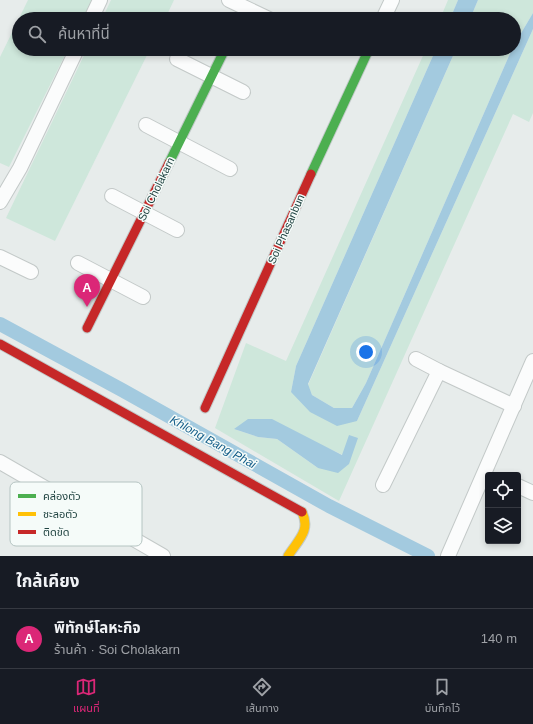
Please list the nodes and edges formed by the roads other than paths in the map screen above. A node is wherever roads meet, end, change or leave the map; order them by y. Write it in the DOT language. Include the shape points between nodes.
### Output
graph roads {
  1 [pos="100,0"];
  2 [pos="229,0"];
  3 [pos="392,0"];
  4 [pos="245,9"];
  5 [pos="94,12"];
  6 [pos="386,12"];
  7 [pos="74,56"];
  8 [pos="222,56"];
  9 [pos="366,56"];
  10 [pos="177,59"];
  11 [pos="211,77"];
  12 [pos="243,92"];
  13 [pos="146,125"];
  14 [pos="178,142"];
  15 [pos="230,169"];
  16 [pos="112,196"];
  17 [pos="0,202"];
  18 [pos="144,212"];
  19 [pos="177,230"];
  20 [pos="0,257"];
  21 [pos="78,263"];
  22 [pos="31,272"];
  23 [pos="111,281"];
  24 [pos="143,297"];
  25 [pos="87,328"];
  26 [pos="0,344"];
  27 [pos="416,360"];
  28 [pos="533,361"];
  29 [pos="439,371"];
  30 [pos="514,406"];
  31 [pos="205,408"];
  32 [pos="0,462"];
  33 [pos="491,472"];
  34 [pos="35,482"];
  35 [pos="485,484"];
  36 [pos="384,486"];
  37 [pos="521,487"];
  38 [pos="533,493"];
  39 [pos="142,544"];
  40 [pos="451,550"];
  41 [pos="163,556"];
  42 [pos="288,556"];
  1 -- 5 [label="street"];
  2 -- 4 [label="street"];
  3 -- 6 [label="street"];
  7 -- 17 [label="street" via="20,168"];
  8 -- 11 [label="street, Soi Cholakarn"];
  9 -- 31 [label="street, Soi Phasanbun"];
  10 -- 11 [label="street"];
  11 -- 12 [label="street"];
  11 -- 14 [label="street, Soi Cholakarn"];
  13 -- 14 [label="street"];
  14 -- 15 [label="street"];
  14 -- 18 [label="street, Soi Cholakarn"];
  16 -- 18 [label="street"];
  18 -- 19 [label="street"];
  18 -- 23 [label="street, Soi Cholakarn"];
  20 -- 22 [label="street"];
  21 -- 23 [label="street"];
  23 -- 24 [label="street"];
  23 -- 25 [label="street, Soi Cholakarn"];
  26 -- 42 [label="street" via="302,512 306,522 305,530"];
  27 -- 29 [label="street"];
  28 -- 30 [label="street"];
  29 -- 30 [label="street"];
  29 -- 36 [label="street"];
  30 -- 33 [label="street"];
  32 -- 34 [label="street"];
  35 -- 40 [label="street"];
  37 -- 38 [label="street"];
  39 -- 41 [label="street"];
}
